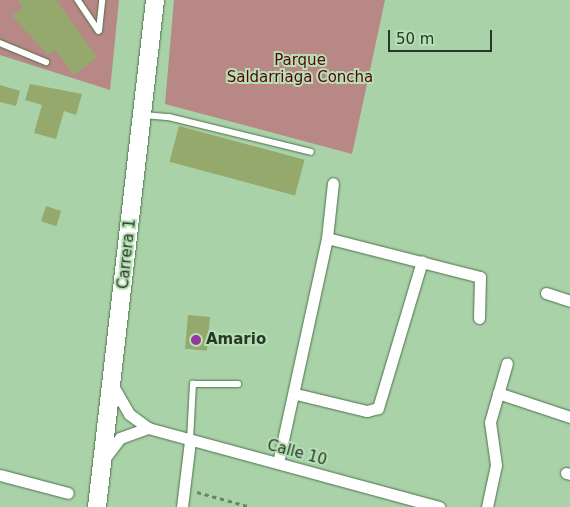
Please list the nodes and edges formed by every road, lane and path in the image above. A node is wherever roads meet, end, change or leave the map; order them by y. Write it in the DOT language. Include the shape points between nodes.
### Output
graph roads {
  1 [pos="78,0"];
  2 [pos="102,0"];
  3 [pos="155,0"];
  4 [pos="0,43"];
  5 [pos="46,62"];
  6 [pos="142,115"];
  7 [pos="310,152"];
  8 [pos="333,183"];
  9 [pos="327,238"];
  10 [pos="422,261"];
  11 [pos="546,293"];
  12 [pos="570,301"];
  13 [pos="479,318"];
  14 [pos="507,363"];
  15 [pos="112,383"];
  16 [pos="238,384"];
  17 [pos="498,393"];
  18 [pos="296,394"];
  19 [pos="570,417"];
  20 [pos="148,428"];
  21 [pos="190,441"];
  22 [pos="103,462"];
  23 [pos="278,464"];
  24 [pos="0,475"];
  25 [pos="183,488"];
  26 [pos="68,492"];
  27 [pos="97,507"];
  28 [pos="182,507"];
  29 [pos="251,507"];
  30 [pos="439,507"];
  31 [pos="486,507"];
  1 -- 2 [label="lane" via="99,31"];
  3 -- 6 [label="main road, Carrera 1"];
  4 -- 5 [label="lane"];
  6 -- 7 [label="lane" via="169,117"];
  6 -- 15 [label="main road, Carrera 1"];
  8 -- 9 [label="street"];
  9 -- 10 [label="street"];
  9 -- 18 [label="street"];
  10 -- 13 [label="street" via="480,277"];
  10 -- 18 [label="street" via="378,408 367,411"];
  11 -- 12 [label="street"];
  14 -- 17 [label="street"];
  15 -- 20 [label="street" via="121,405"];
  15 -- 22 [label="main road, Carrera 1"];
  16 -- 21 [label="lane" via="193,384"];
  17 -- 19 [label="street"];
  17 -- 31 [label="street" via="488,435 496,465"];
  18 -- 23 [label="street"];
  20 -- 21 [label="street, Calle 10"];
  20 -- 22 [label="street" via="120,438"];
  21 -- 23 [label="street, Calle 10"];
  21 -- 25 [label="street"];
  22 -- 27 [label="main road, Carrera 1"];
  23 -- 30 [label="street, Calle 10"];
  24 -- 26 [label="street"];
  25 -- 28 [label="street"];
  25 -- 29 [label="path"];
}
